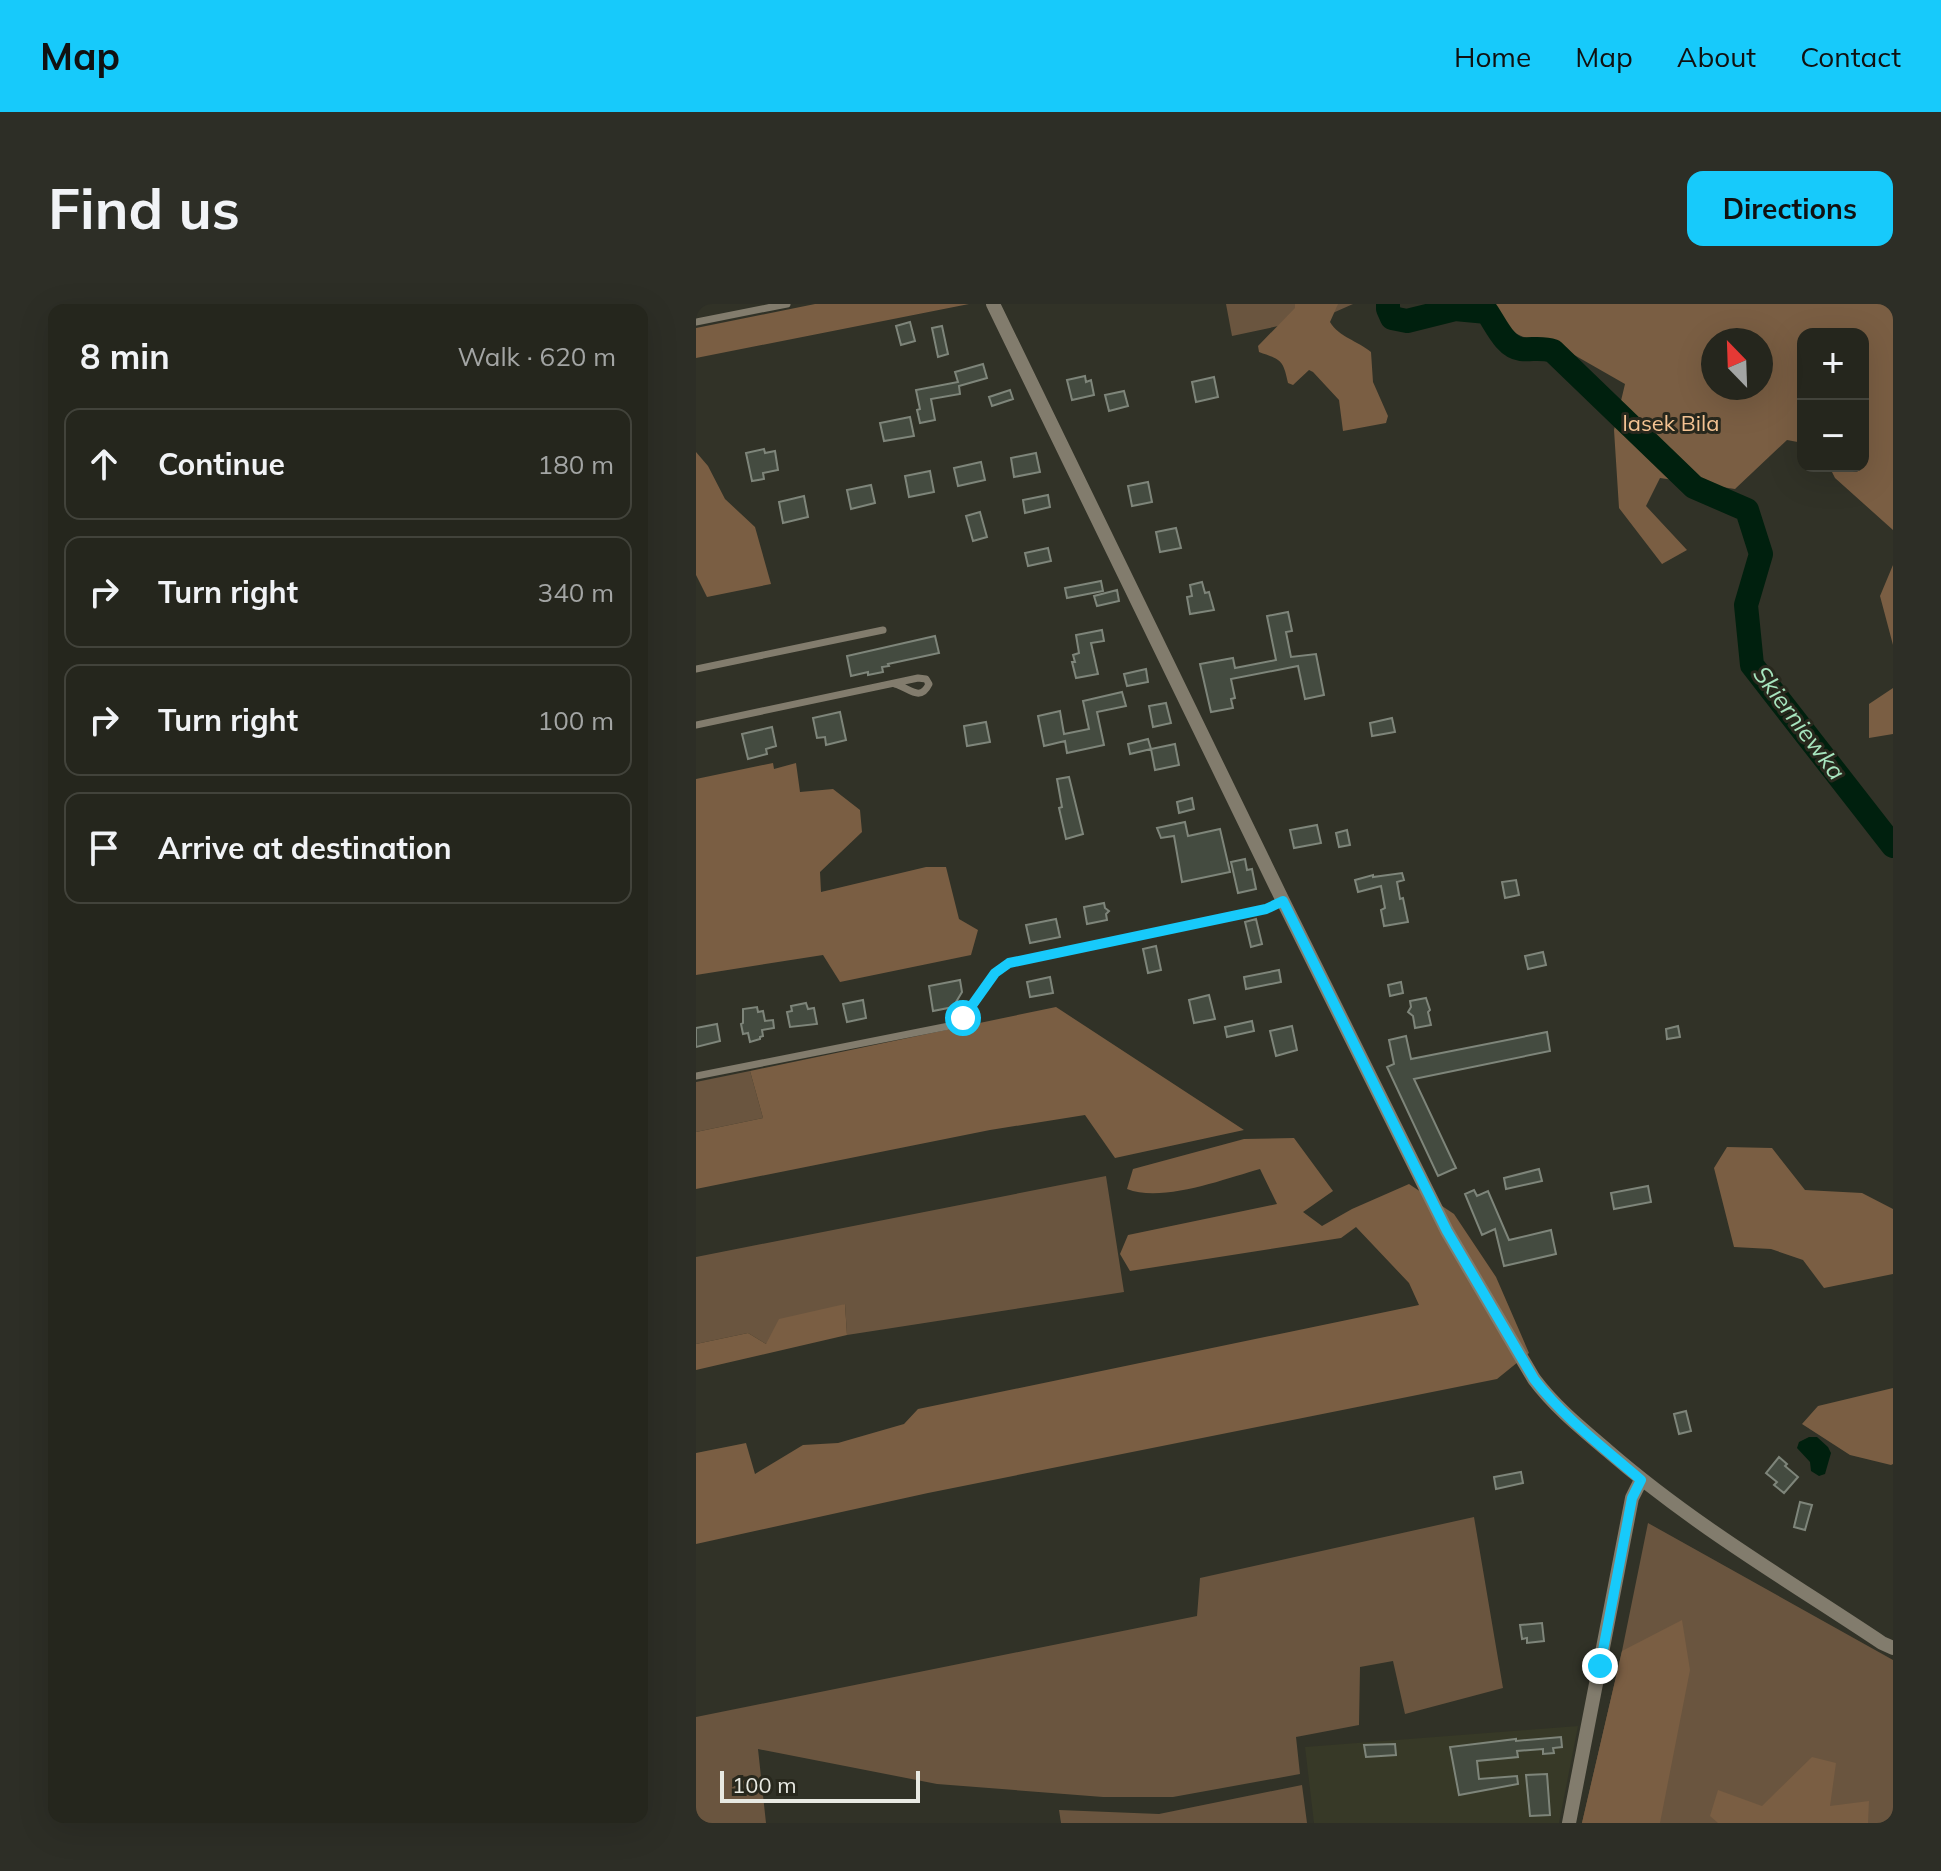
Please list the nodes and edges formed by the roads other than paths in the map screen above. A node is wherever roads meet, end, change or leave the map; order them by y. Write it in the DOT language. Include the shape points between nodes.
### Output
graph roads {
  1 [pos="787,304"];
  2 [pos="993,304"];
  3 [pos="696,322"];
  4 [pos="883,630"];
  5 [pos="696,669"];
  6 [pos="895,684"];
  7 [pos="696,725"];
  8 [pos="1283,901"];
  9 [pos="696,1076"];
  10 [pos="1641,1480"];
  11 [pos="1893,1648"];
  12 [pos="1569,1823"];
  1 -- 3 [label="lane"];
  2 -- 8 [label="street"];
  4 -- 5 [label="lane"];
  6 -- 7 [label="lane"];
  8 -- 9 [label="lane" via="1266,909 1009,963 954,1025"];
  8 -- 10 [label="street" via="1447,1231 1534,1379 1568,1418"];
  10 -- 11 [label="street"];
  10 -- 12 [label="street" via="1632,1498"];
}
